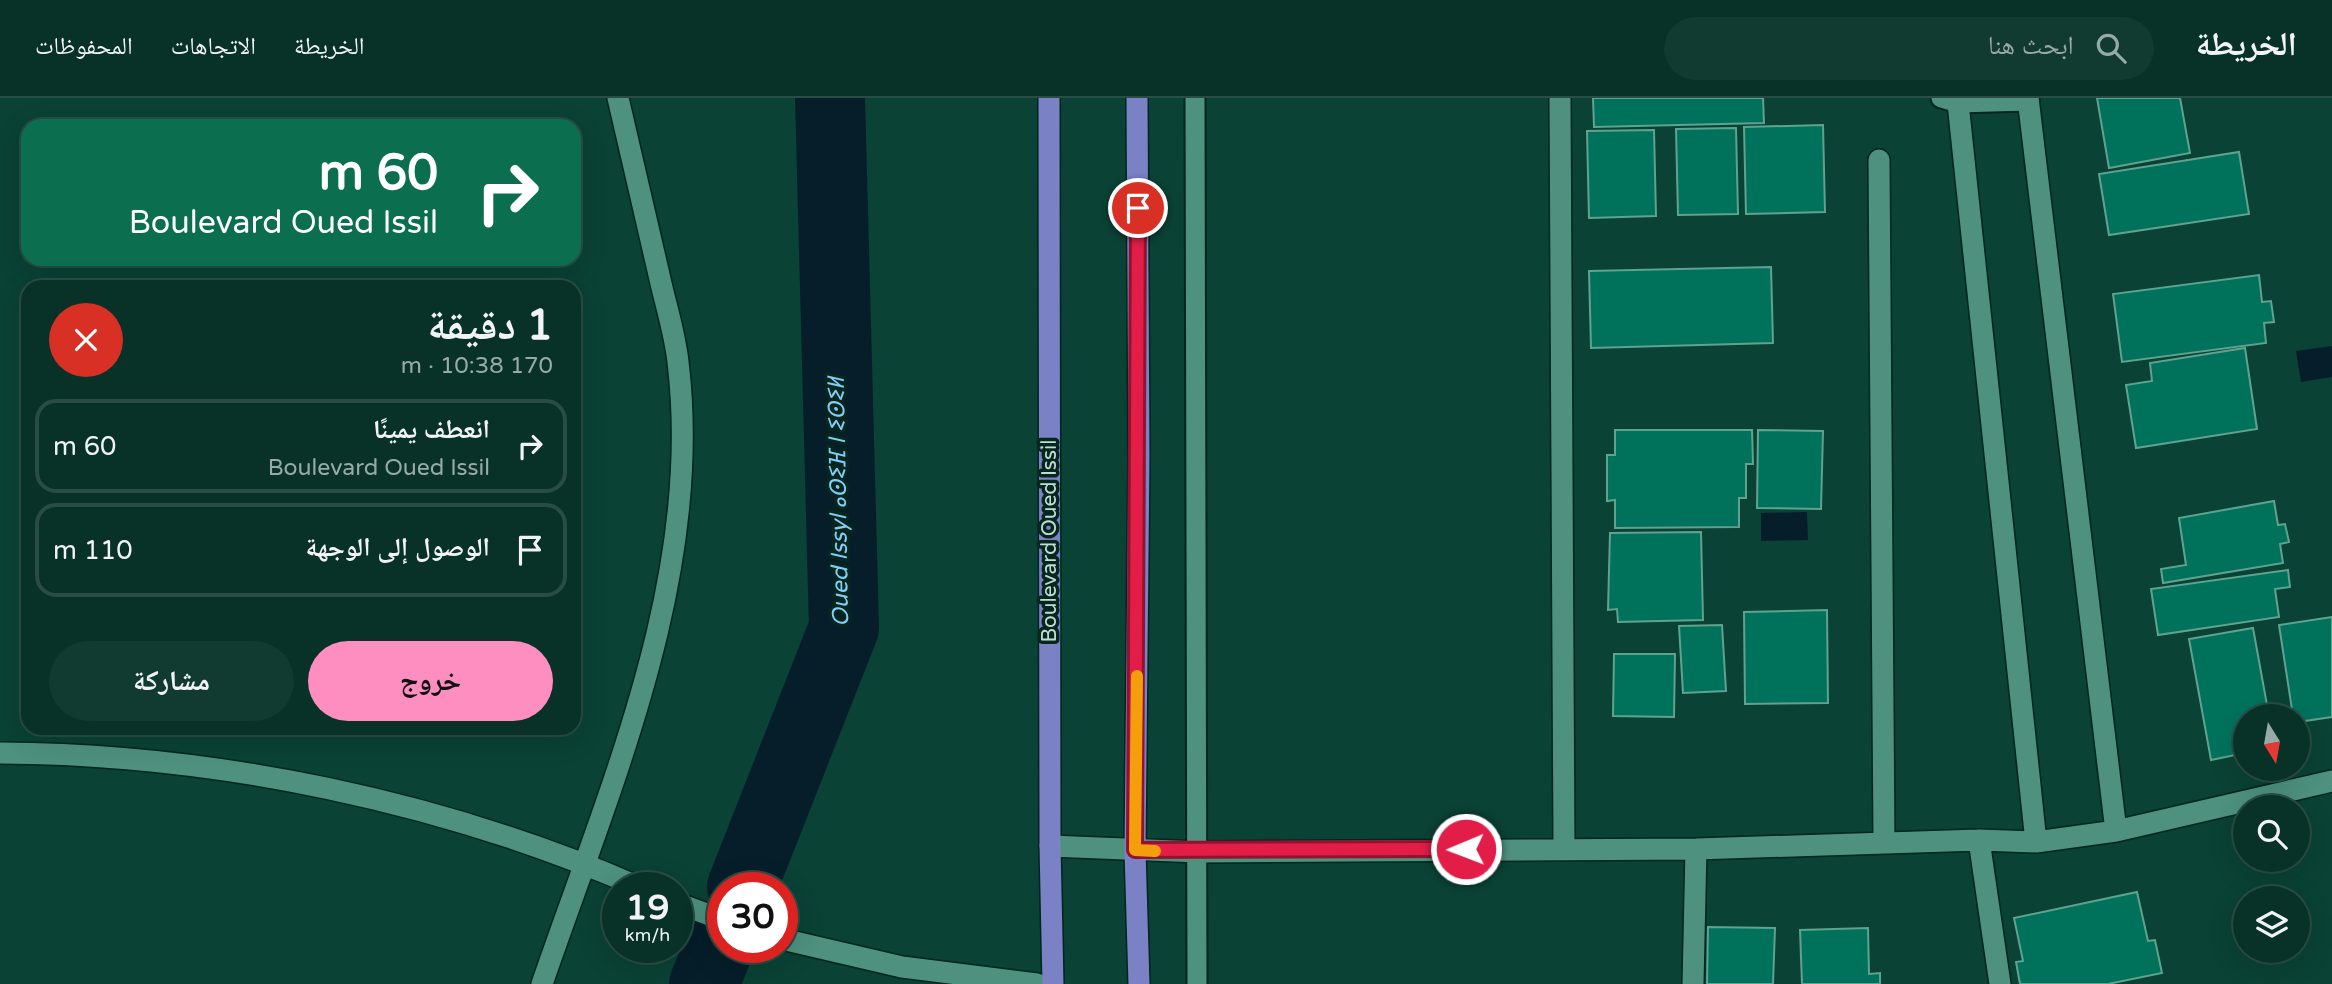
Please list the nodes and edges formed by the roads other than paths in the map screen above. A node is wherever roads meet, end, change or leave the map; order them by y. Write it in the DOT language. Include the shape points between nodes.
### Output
graph roads {
  1 [pos="618,98"];
  2 [pos="1049,98"];
  3 [pos="1137,98"];
  4 [pos="1195,98"];
  5 [pos="1560,98"];
  6 [pos="2028,100"];
  7 [pos="1950,101"];
  8 [pos="1879,160"];
  9 [pos="0,753"];
  10 [pos="2332,781"];
  11 [pos="2116,831"];
  12 [pos="1979,840"];
  13 [pos="2036,842"];
  14 [pos="1884,843"];
  15 [pos="1050,846"];
  16 [pos="1564,848"];
  17 [pos="1696,849"];
  18 [pos="1135,850"];
  19 [pos="1199,852"];
  20 [pos="585,864"];
  21 [pos="604,872"];
  22 [pos="798,943"];
  23 [pos="542,984"];
  24 [pos="1037,984"];
  25 [pos="1053,984"];
  26 [pos="1139,984"];
  27 [pos="1198,984"];
  28 [pos="1693,984"];
  29 [pos="2000,984"];
  1 -- 20 [label="street" via="678,361 683,457 678,527 664,600 634,713"];
  2 -- 15 [label="main road, Boulevard Oued Issil"];
  3 -- 18 [label="main road"];
  4 -- 19 [label="lane"];
  5 -- 16 [label="street"];
  6 -- 7 [label="lane"];
  6 -- 11 [label="street"];
  7 -- 13 [label="street"];
  8 -- 14 [label="street"];
  9 -- 20 [label="street" via="57,753 337,789 465,824"];
  10 -- 11 [label="street"];
  11 -- 13 [label="street"];
  12 -- 13 [label="street"];
  12 -- 14 [label="street"];
  12 -- 29 [label="street"];
  14 -- 17 [label="street"];
  15 -- 18 [label="street"];
  15 -- 25 [label="main road, Boulevard Oued Issil"];
  16 -- 17 [label="street"];
  16 -- 19 [label="street"];
  17 -- 28 [label="street"];
  18 -- 19 [label="street"];
  18 -- 26 [label="main road"];
  19 -- 27 [label="lane"];
  20 -- 21 [label="street"];
  20 -- 23 [label="street"];
  22 -- 24 [label="street" via="902,967"];
}
